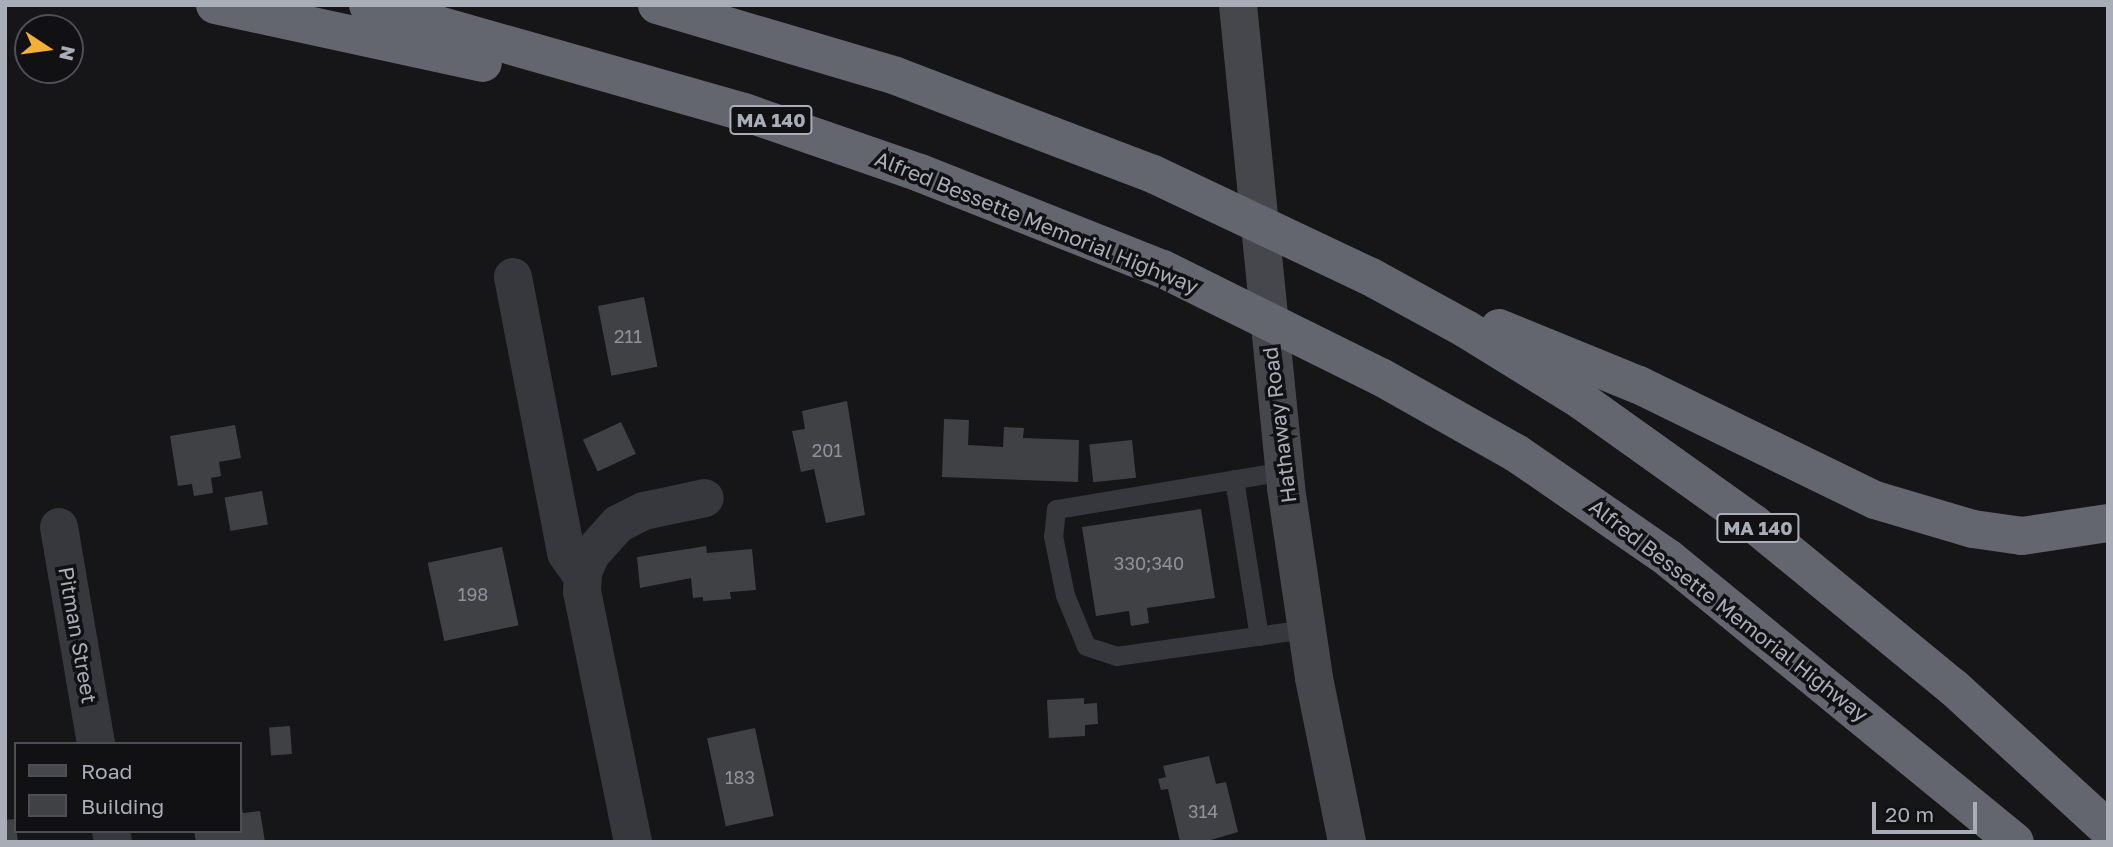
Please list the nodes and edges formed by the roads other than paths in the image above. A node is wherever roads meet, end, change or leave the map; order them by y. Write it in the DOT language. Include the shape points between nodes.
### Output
graph roads {
  1 [pos="215,5"];
  2 [pos="368,5"];
  3 [pos="657,5"];
  4 [pos="702,5"];
  5 [pos="1238,5"];
  6 [pos="805,47"];
  7 [pos="722,105"];
  8 [pos="513,277"];
  9 [pos="1407,295"];
  10 [pos="1284,471"];
  11 [pos="1234,479"];
  12 [pos="705,498"];
  13 [pos="2108,523"];
  14 [pos="60,527"];
  15 [pos="583,577"];
  16 [pos="1306,629"];
  17 [pos="1259,636"];
  18 [pos="96,742"];
  19 [pos="2108,829"];
  20 [pos="633,842"];
  21 [pos="1348,842"];
  22 [pos="2015,842"];
  1 -- 7 [label="highway" via="485,63"];
  2 -- 7 [label="highway, Alfred Bessette Memorial Highway / MA 140"];
  3 -- 6 [label="highway, MA 140"];
  4 -- 6 [label="highway"];
  5 -- 10 [label="main road, Hathaway Road"];
  6 -- 9 [label="highway, MA 140, bridge" via="976,103 1153,174"];
  7 -- 22 [label="highway, Alfred Bessette Memorial Highway / MA 140, bridge" via="920,173 1163,269 1381,377 1516,453 1668,558"];
  8 -- 15 [label="street" via="566,553"];
  9 -- 13 [label="highway" via="1629,380 1875,500 1973,529 2022,536"];
  9 -- 19 [label="highway, MA 140" via="1582,401 1753,523 1953,687"];
  10 -- 11 [label="lane"];
  10 -- 16 [label="main road, Hathaway Road"];
  11 -- 17 [label="lane"];
  11 -- 17 [label="lane" via="1056,509 1053,536 1065,595 1086,646 1116,656"];
  12 -- 15 [label="street" via="644,512 618,524 591,555"];
  14 -- 18 [label="street, Pitman Street"];
  15 -- 20 [label="street" via="582,592"];
  16 -- 17 [label="lane"];
  16 -- 21 [label="main road, Hathaway Road"];
}
